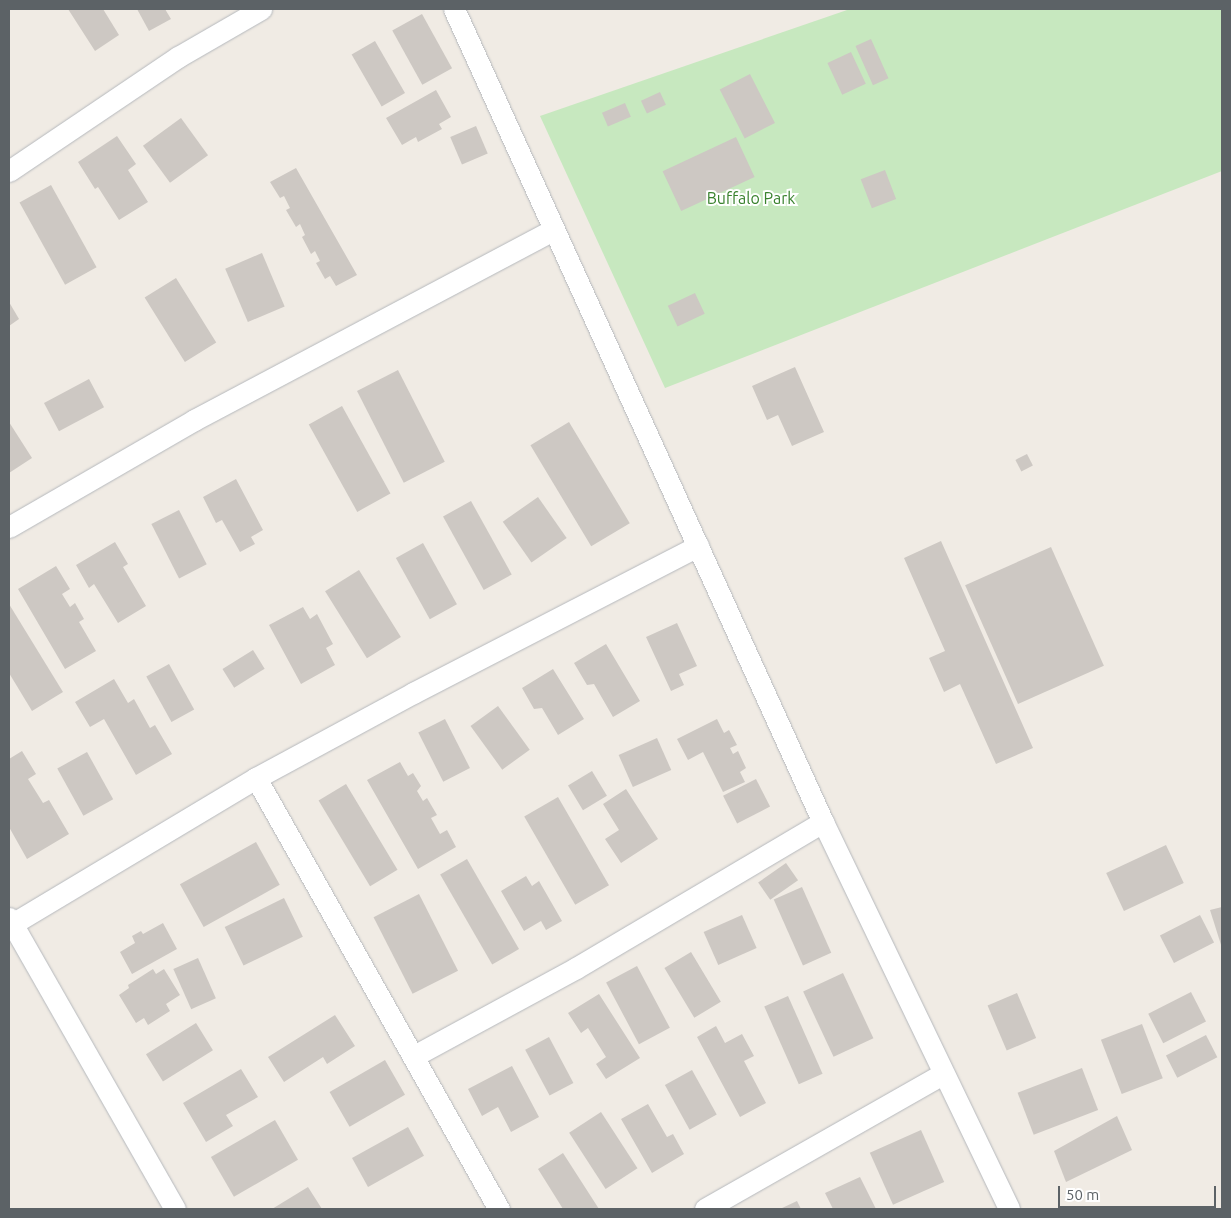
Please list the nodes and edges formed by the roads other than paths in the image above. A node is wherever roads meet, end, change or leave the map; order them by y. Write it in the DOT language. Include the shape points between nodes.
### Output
graph roads {
  1 [pos="261,9"];
  2 [pos="454,9"];
  3 [pos="9,171"];
  4 [pos="553,230"];
  5 [pos="9,527"];
  6 [pos="698,546"];
  7 [pos="256,778"];
  8 [pos="823,822"];
  9 [pos="13,933"];
  10 [pos="414,1056"];
  11 [pos="942,1074"];
  12 [pos="175,1209"];
  13 [pos="499,1209"];
  14 [pos="705,1209"];
  15 [pos="1009,1209"];
  1 -- 3 [label="street" via="178,57"];
  2 -- 4 [label="street" via="480,60"];
  4 -- 5 [label="street" via="194,420"];
  4 -- 6 [label="street"];
  6 -- 7 [label="street"];
  6 -- 8 [label="street"];
  7 -- 9 [label="street"];
  7 -- 10 [label="street"];
  8 -- 10 [label="street" via="576,968"];
  8 -- 11 [label="street"];
  9 -- 12 [label="street"];
  10 -- 13 [label="street"];
  11 -- 14 [label="street"];
  11 -- 15 [label="street"];
}
